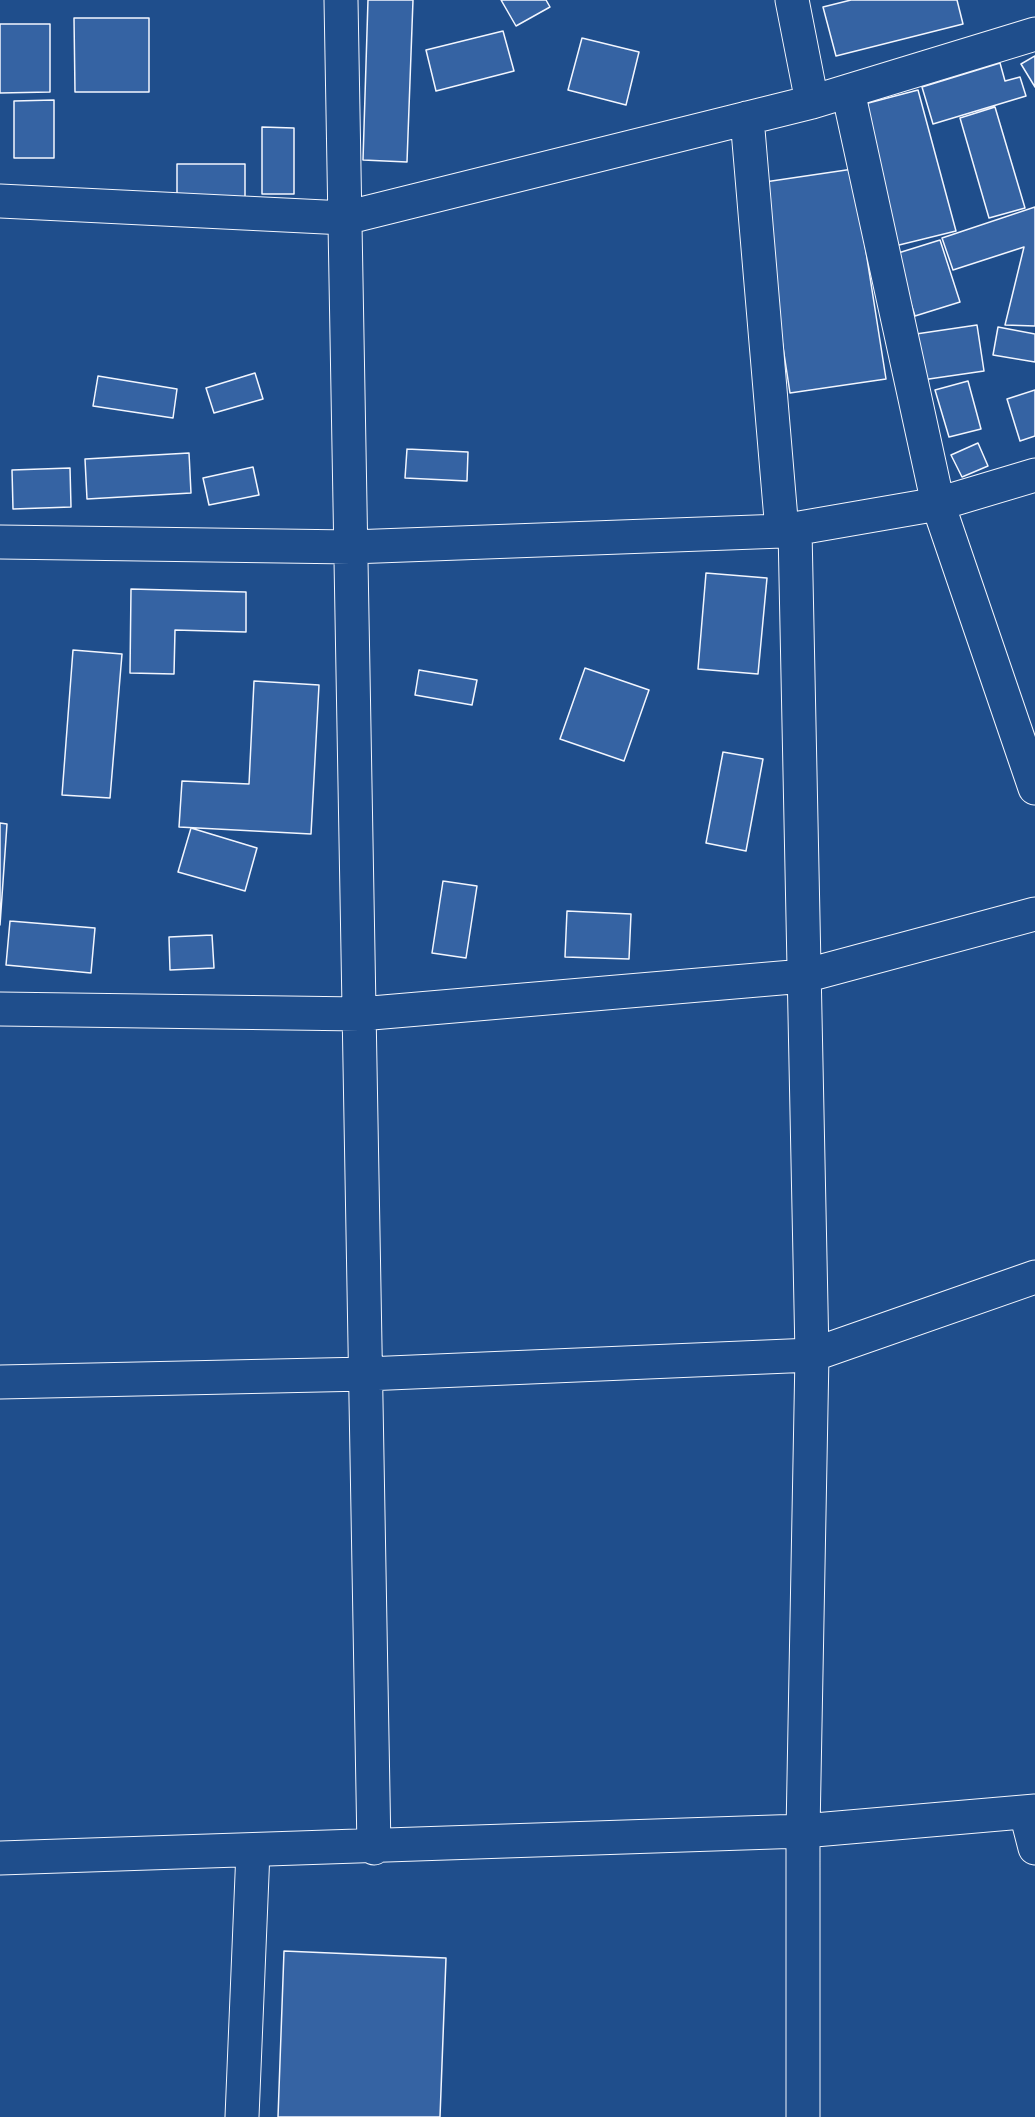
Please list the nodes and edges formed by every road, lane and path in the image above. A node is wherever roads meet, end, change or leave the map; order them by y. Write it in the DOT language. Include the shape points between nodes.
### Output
graph roads {
  1 [pos="341,0"];
  2 [pos="792,0"];
  3 [pos="1035,34"];
  4 [pos="848,91"];
  5 [pos="812,102"];
  6 [pos="747,118"];
  7 [pos="0,201"];
  8 [pos="345,218"];
  9 [pos="1035,475"];
  10 [pos="938,504"];
  11 [pos="788,530"];
  12 [pos="0,542"];
  13 [pos="351,547"];
  14 [pos="1035,788"];
  15 [pos="1035,914"];
  16 [pos="804,976"];
  17 [pos="0,1009"];
  18 [pos="360,1014"];
  19 [pos="1035,1277"];
  20 [pos="812,1355"];
  21 [pos="366,1374"];
  22 [pos="0,1382"];
  23 [pos="1030,1812"];
  24 [pos="803,1831"];
  25 [pos="374,1848"];
  26 [pos="1035,1848"];
  27 [pos="254,1851"];
  28 [pos="0,1858"];
  29 [pos="242,2117"];
  30 [pos="803,2117"];
  1 -- 8 [label="street"];
  2 -- 5 [label="street"];
  3 -- 4 [label="street"];
  4 -- 5 [label="street"];
  4 -- 10 [label="street"];
  5 -- 6 [label="street"];
  6 -- 8 [label="street"];
  6 -- 11 [label="street"];
  7 -- 8 [label="street"];
  8 -- 13 [label="street"];
  9 -- 10 [label="street"];
  10 -- 11 [label="street"];
  10 -- 14 [label="street"];
  11 -- 13 [label="street"];
  11 -- 16 [label="street"];
  12 -- 13 [label="street"];
  13 -- 18 [label="street"];
  15 -- 16 [label="street"];
  16 -- 18 [label="street"];
  16 -- 20 [label="street"];
  17 -- 18 [label="street"];
  18 -- 21 [label="street"];
  19 -- 20 [label="street"];
  20 -- 21 [label="street"];
  20 -- 24 [label="street"];
  21 -- 22 [label="street"];
  21 -- 25 [label="street"];
  23 -- 24 [label="street"];
  23 -- 26 [label="street"];
  24 -- 25 [label="street"];
  24 -- 30 [label="street"];
  25 -- 27 [label="street"];
  27 -- 28 [label="street"];
  27 -- 29 [label="street"];
}
